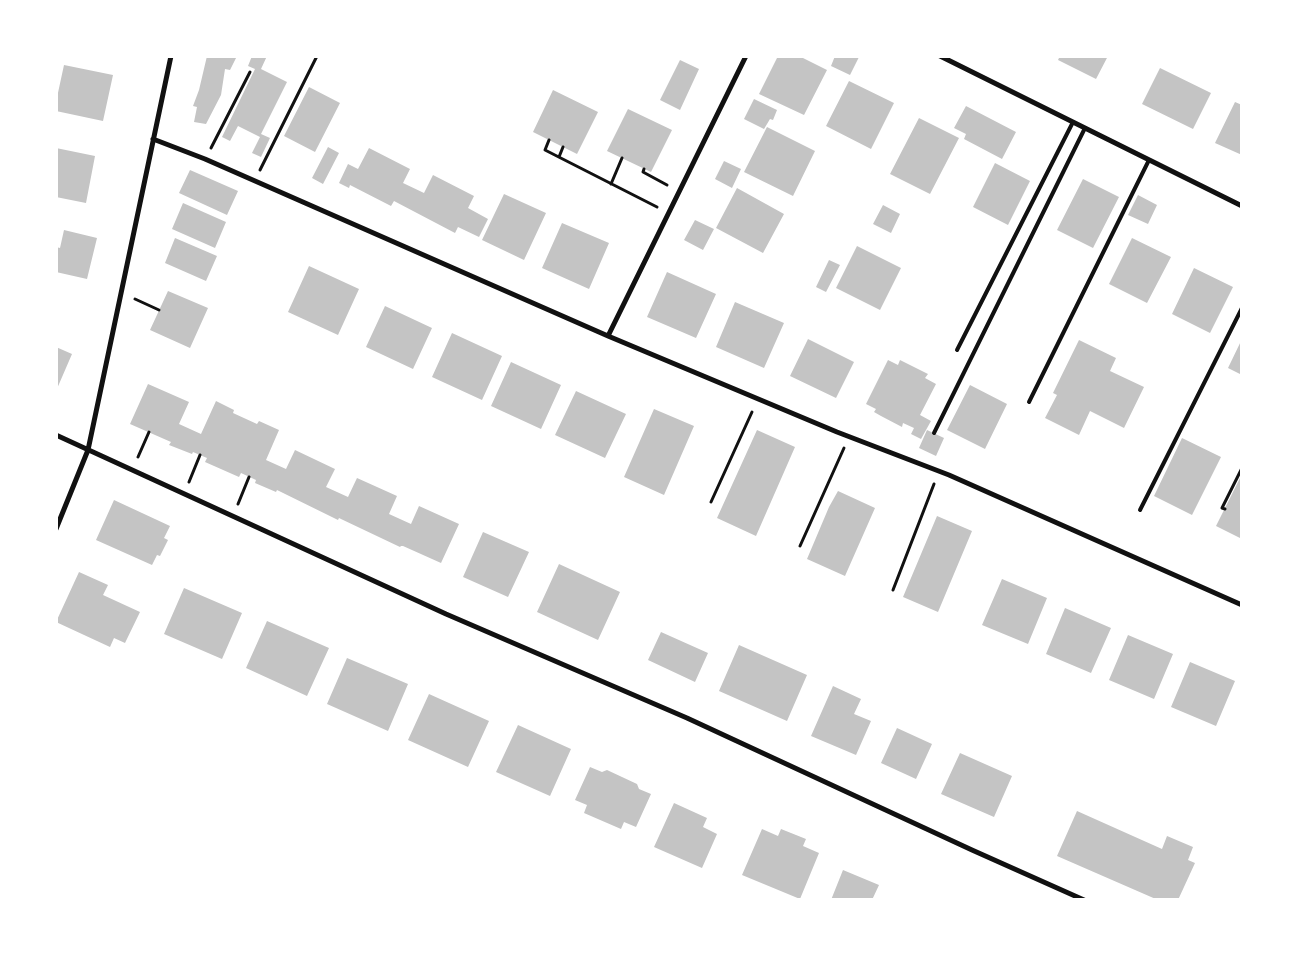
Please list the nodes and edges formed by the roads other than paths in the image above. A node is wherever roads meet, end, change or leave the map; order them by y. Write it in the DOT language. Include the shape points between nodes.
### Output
graph roads {
  1 [pos="171,56"];
  2 [pos="746,56"];
  3 [pos="940,56"];
  4 [pos="1074,122"];
  5 [pos="1085,128"];
  6 [pos="153,139"];
  7 [pos="1149,160"];
  8 [pos="1242,206"];
  9 [pos="1242,308"];
  10 [pos="608,336"];
  11 [pos="957,350"];
  12 [pos="1030,402"];
  13 [pos="934,433"];
  14 [pos="56,436"];
  15 [pos="88,450"];
  16 [pos="1140,510"];
  17 [pos="56,529"];
  18 [pos="1242,605"];
  19 [pos="1084,900"];
  1 -- 6 [label="street"];
  2 -- 10 [label="street"];
  3 -- 4 [label="street"];
  4 -- 5 [label="street"];
  4 -- 11 [label="lane"];
  5 -- 7 [label="street"];
  5 -- 13 [label="lane"];
  6 -- 10 [label="street"];
  6 -- 15 [label="street"];
  7 -- 8 [label="street"];
  7 -- 12 [label="lane"];
  9 -- 16 [label="lane"];
  10 -- 18 [label="street" via="939,471"];
  14 -- 15 [label="street"];
  15 -- 17 [label="street"];
  15 -- 19 [label="street"];
}
